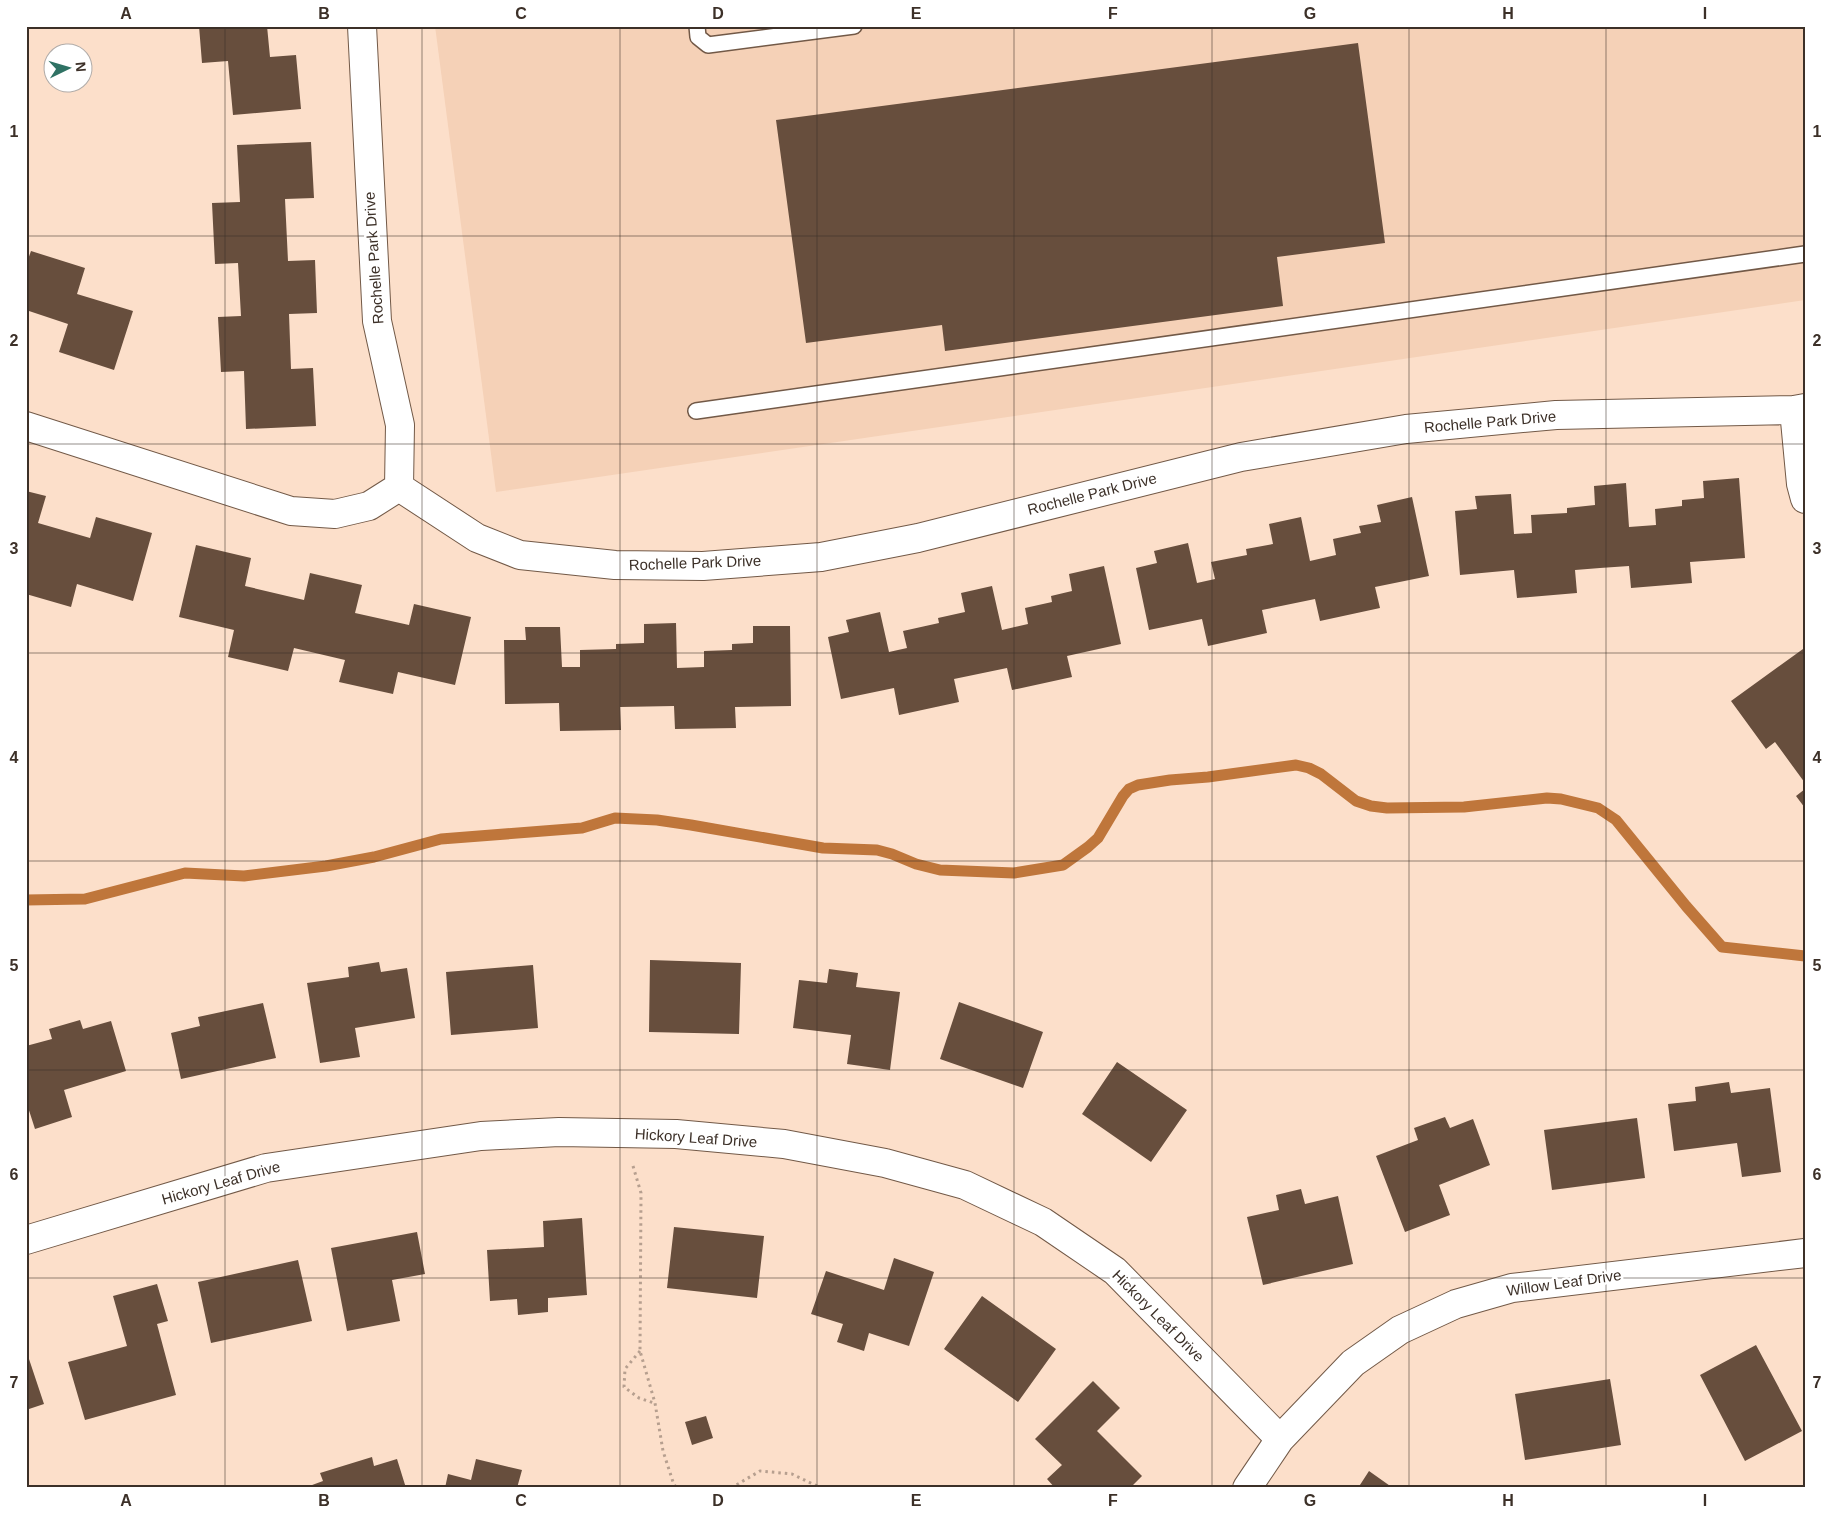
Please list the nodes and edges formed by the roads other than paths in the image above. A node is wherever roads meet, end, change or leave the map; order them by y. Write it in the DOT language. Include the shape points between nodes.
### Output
graph roads {
  1 [pos="362,26"];
  2 [pos="697,26"];
  3 [pos="854,26"];
  4 [pos="1805,254"];
  5 [pos="1800,409"];
  6 [pos="696,411"];
  7 [pos="26,426"];
  8 [pos="399,487"];
  9 [pos="1805,499"];
  10 [pos="26,1240"];
  11 [pos="1805,1253"];
  12 [pos="1280,1439"];
  13 [pos="1247,1488"];
  1 -- 8 [label="street, Rochelle Park Drive" via="377,321 400,425"];
  2 -- 3 [label="lane" via="698,37 708,45"];
  4 -- 6 [label="lane"];
  5 -- 8 [label="street, Rochelle Park Drive" via="1556,415 1406,430 1241,457 918,538 830,555 703,566 615,565 520,555 477,538"];
  5 -- 9 [label="street" via="1801,484"];
  7 -- 8 [label="street" via="291,511 335,514 369,506"];
  10 -- 12 [label="street, Hickory Leaf Drive" via="266,1168 481,1136 559,1132 676,1134 784,1144 885,1163 965,1185 1043,1222 1115,1271"];
  11 -- 12 [label="street, Willow Leaf Drive" via="1512,1288 1456,1304 1400,1330 1354,1363"];
  12 -- 13 [label="street, Willow Leaf Drive"];
}
